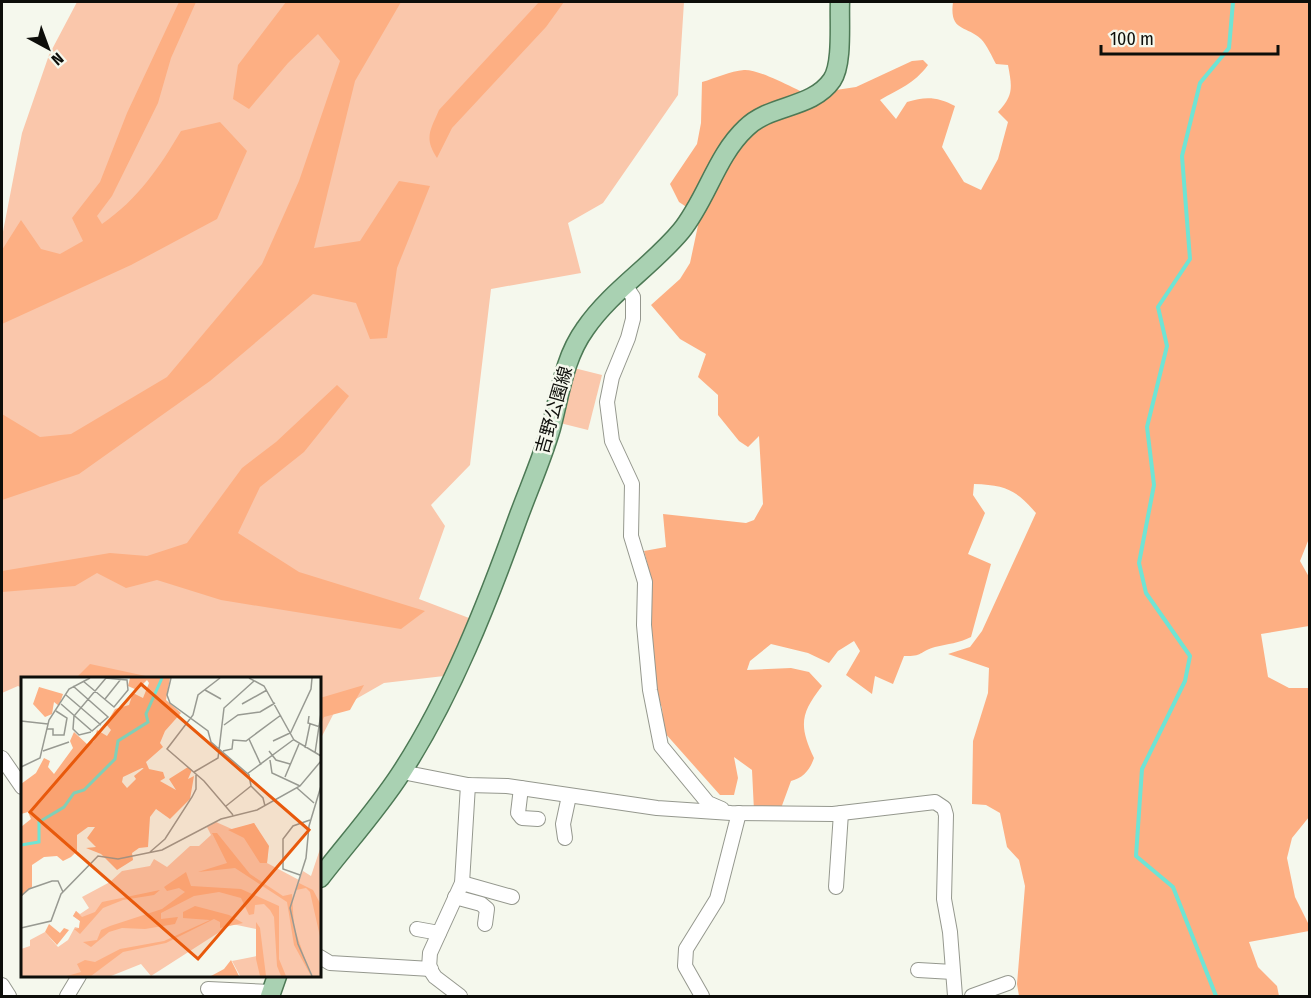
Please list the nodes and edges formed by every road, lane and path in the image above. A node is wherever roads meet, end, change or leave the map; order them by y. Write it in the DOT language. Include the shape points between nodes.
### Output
graph roads {
  1 [pos="840,2"];
  2 [pos="625,285"];
  3 [pos="2,758"];
  4 [pos="402,772"];
  5 [pos="468,785"];
  6 [pos="21,786"];
  7 [pos="521,788"];
  8 [pos="569,796"];
  9 [pos="735,813"];
  10 [pos="841,813"];
  11 [pos="538,819"];
  12 [pos="565,838"];
  13 [pos="321,877"];
  14 [pos="462,883"];
  15 [pos="836,887"];
  16 [pos="455,897"];
  17 [pos="512,897"];
  18 [pos="485,924"];
  19 [pos="417,929"];
  20 [pos="439,933"];
  21 [pos="321,958"];
  22 [pos="431,969"];
  23 [pos="918,970"];
  24 [pos="953,972"];
  25 [pos="77,977"];
  26 [pos="1008,983"];
  27 [pos="2,985"];
  28 [pos="273,988"];
  29 [pos="208,990"];
  30 [pos="455,995"];
  31 [pos="9,996"];
  32 [pos="67,996"];
  33 [pos="702,996"];
  34 [pos="955,996"];
  35 [pos="972,996"];
  1 -- 2 [label="main road, 吉野公園線" via="838,68 832,80 813,97 748,125 727,151 682,229 658,257"];
  2 -- 4 [label="main road, 吉野公園線" via="586,328 570,356 550,431 512,536 439,706"];
  2 -- 9 [label="street" via="633,297 633,319 607,402 612,441 632,484 631,536 645,582 645,636 662,746 708,803"];
  3 -- 6 [label="street"];
  4 -- 5 [label="street"];
  4 -- 13 [label="main road, 吉野公園線"];
  5 -- 7 [label="street"];
  5 -- 14 [label="street"];
  7 -- 8 [label="street"];
  7 -- 11 [label="street" via="518,813 522,818"];
  8 -- 9 [label="street"];
  8 -- 12 [label="street" via="563,824"];
  9 -- 10 [label="street"];
  9 -- 33 [label="street" via="717,899 686,949 685,966"];
  10 -- 15 [label="street"];
  10 -- 24 [label="street" via="935,802 944,808 944,899"];
  14 -- 16 [label="street"];
  14 -- 17 [label="street"];
  16 -- 18 [label="street" via="487,909"];
  16 -- 20 [label="street"];
  19 -- 20 [label="street"];
  20 -- 22 [label="street" via="430,953"];
  21 -- 22 [label="street" via="330,963"];
  22 -- 30 [label="street"];
  23 -- 24 [label="street"];
  24 -- 34 [label="street"];
  25 -- 32 [label="street"];
  26 -- 35 [label="street"];
  27 -- 31 [label="street"];
  28 -- 29 [label="street"];
}
